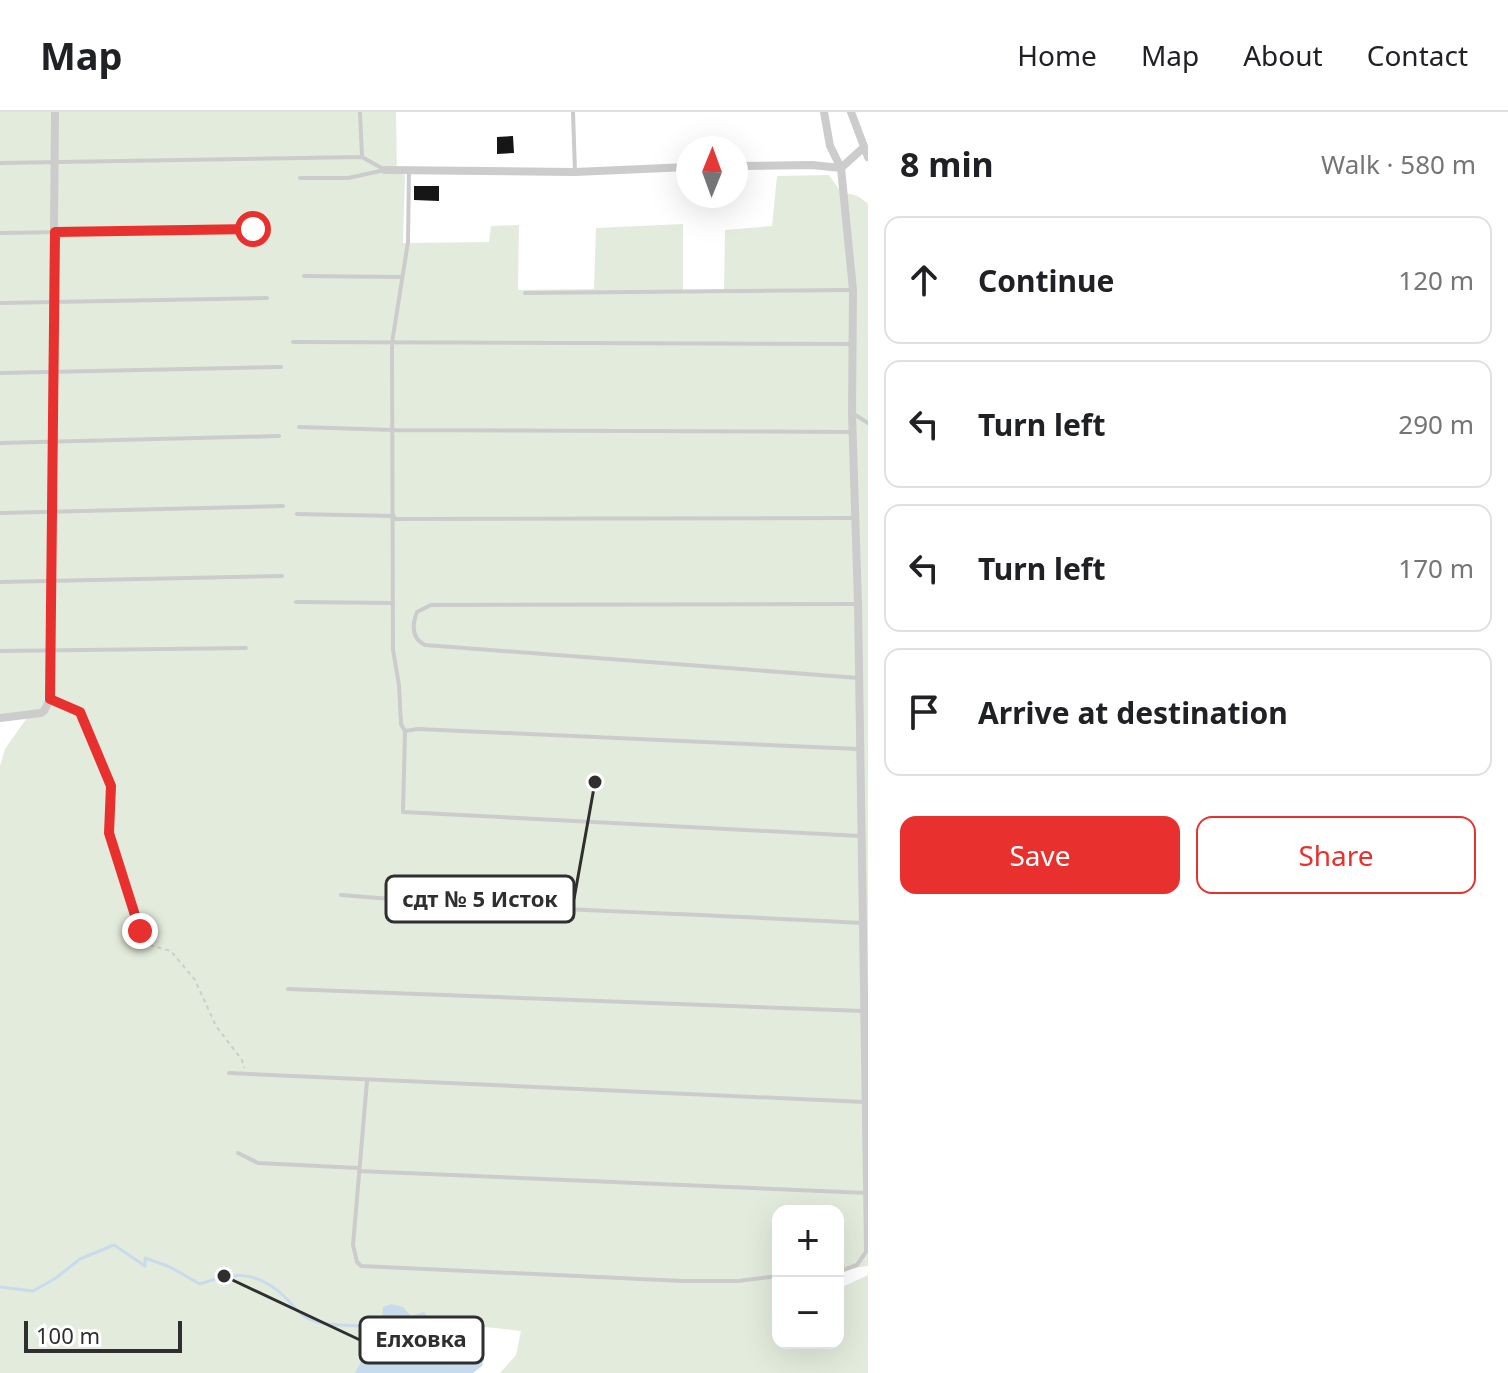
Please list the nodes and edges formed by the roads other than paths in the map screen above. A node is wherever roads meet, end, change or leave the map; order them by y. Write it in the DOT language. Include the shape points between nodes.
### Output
graph roads {
  1 [pos="55,112"];
  2 [pos="360,112"];
  3 [pos="573,112"];
  4 [pos="824,112"];
  5 [pos="851,112"];
  6 [pos="866,152"];
  7 [pos="362,157"];
  8 [pos="55,162"];
  9 [pos="0,163"];
  10 [pos="748,166"];
  11 [pos="676,168"];
  12 [pos="841,168"];
  13 [pos="385,170"];
  14 [pos="409,171"];
  15 [pos="575,172"];
  16 [pos="300,178"];
  17 [pos="253,229"];
  18 [pos="55,232"];
  19 [pos="0,233"];
  20 [pos="304,276"];
  21 [pos="402,277"];
  22 [pos="853,290"];
  23 [pos="525,293"];
  24 [pos="267,298"];
  25 [pos="54,301"];
  26 [pos="0,303"];
  27 [pos="293,342"];
  28 [pos="392,343"];
  29 [pos="852,344"];
  30 [pos="281,367"];
  31 [pos="54,372"];
  32 [pos="0,373"];
  33 [pos="852,413"];
  34 [pos="868,423"];
  35 [pos="299,427"];
  36 [pos="394,430"];
  37 [pos="854,432"];
  38 [pos="279,436"];
  39 [pos="52,442"];
  40 [pos="0,443"];
  41 [pos="283,506"];
  42 [pos="52,511"];
  43 [pos="0,513"];
  44 [pos="297,514"];
  45 [pos="394,518"];
  46 [pos="856,518"];
  47 [pos="282,576"];
  48 [pos="52,581"];
  49 [pos="0,582"];
  50 [pos="296,602"];
  51 [pos="393,603"];
  52 [pos="858,604"];
  53 [pos="246,648"];
  54 [pos="50,650"];
  55 [pos="0,651"];
  56 [pos="859,678"];
  57 [pos="0,718"];
  58 [pos="405,731"];
  59 [pos="859,749"];
  60 [pos="860,836"];
  61 [pos="341,895"];
  62 [pos="862,923"];
  63 [pos="288,989"];
  64 [pos="863,1011"];
  65 [pos="229,1073"];
  66 [pos="367,1081"];
  67 [pos="864,1102"];
  68 [pos="238,1153"];
  69 [pos="359,1170"];
  70 [pos="867,1193"];
  71 [pos="868,1249"];
  72 [pos="844,1270"];
  73 [pos="772,1277"];
  1 -- 8 [label="street"];
  2 -- 7 [label="lane"];
  3 -- 15 [label="lane"];
  4 -- 12 [label="street" via="830,146"];
  5 -- 6 [label="street"];
  6 -- 12 [label="street"];
  7 -- 8 [label="lane"];
  7 -- 13 [label="lane"];
  8 -- 9 [label="lane"];
  8 -- 18 [label="street"];
  10 -- 12 [label="street"];
  11 -- 15 [label="street"];
  12 -- 22 [label="street"];
  13 -- 14 [label="street"];
  13 -- 16 [label="lane" via="348,178"];
  14 -- 15 [label="street"];
  14 -- 21 [label="lane"];
  17 -- 18 [label="lane"];
  18 -- 19 [label="lane"];
  18 -- 25 [label="street"];
  20 -- 21 [label="lane"];
  21 -- 28 [label="lane"];
  22 -- 23 [label="lane"];
  22 -- 29 [label="street"];
  24 -- 25 [label="lane"];
  25 -- 26 [label="lane"];
  25 -- 31 [label="street"];
  27 -- 28 [label="lane"];
  28 -- 29 [label="lane"];
  28 -- 36 [label="lane"];
  29 -- 33 [label="street"];
  30 -- 31 [label="lane"];
  31 -- 32 [label="lane"];
  31 -- 39 [label="street"];
  33 -- 34 [label="lane"];
  33 -- 37 [label="street"];
  35 -- 36 [label="lane"];
  36 -- 37 [label="lane"];
  36 -- 45 [label="lane"];
  37 -- 46 [label="street"];
  38 -- 39 [label="lane"];
  39 -- 40 [label="lane"];
  39 -- 42 [label="street"];
  41 -- 42 [label="lane"];
  42 -- 43 [label="lane"];
  42 -- 48 [label="street"];
  44 -- 45 [label="lane"];
  45 -- 46 [label="lane"];
  45 -- 51 [label="lane"];
  46 -- 52 [label="street"];
  47 -- 48 [label="lane"];
  48 -- 49 [label="lane"];
  48 -- 54 [label="street"];
  50 -- 51 [label="lane"];
  51 -- 58 [label="lane" via="393,650"];
  52 -- 56 [label="street"];
  52 -- 56 [label="lane" via="431,605 417,612 413,631 425,645"];
  53 -- 54 [label="lane"];
  54 -- 55 [label="lane"];
  54 -- 57 [label="street" via="50,699 44,711"];
  56 -- 59 [label="street"];
  58 -- 59 [label="lane"];
  58 -- 60 [label="lane" via="406,813"];
  59 -- 60 [label="street"];
  60 -- 62 [label="street"];
  61 -- 62 [label="lane"];
  62 -- 64 [label="street"];
  63 -- 64 [label="lane"];
  64 -- 67 [label="street"];
  65 -- 66 [label="lane"];
  66 -- 67 [label="lane"];
  66 -- 69 [label="lane"];
  67 -- 70 [label="street"];
  68 -- 69 [label="lane" via="258,1163"];
  69 -- 70 [label="lane"];
  69 -- 73 [label="lane" via="353,1245 357,1262 366,1268 683,1281"];
  70 -- 71 [label="street"];
  71 -- 72 [label="lane" via="857,1265"];
}
